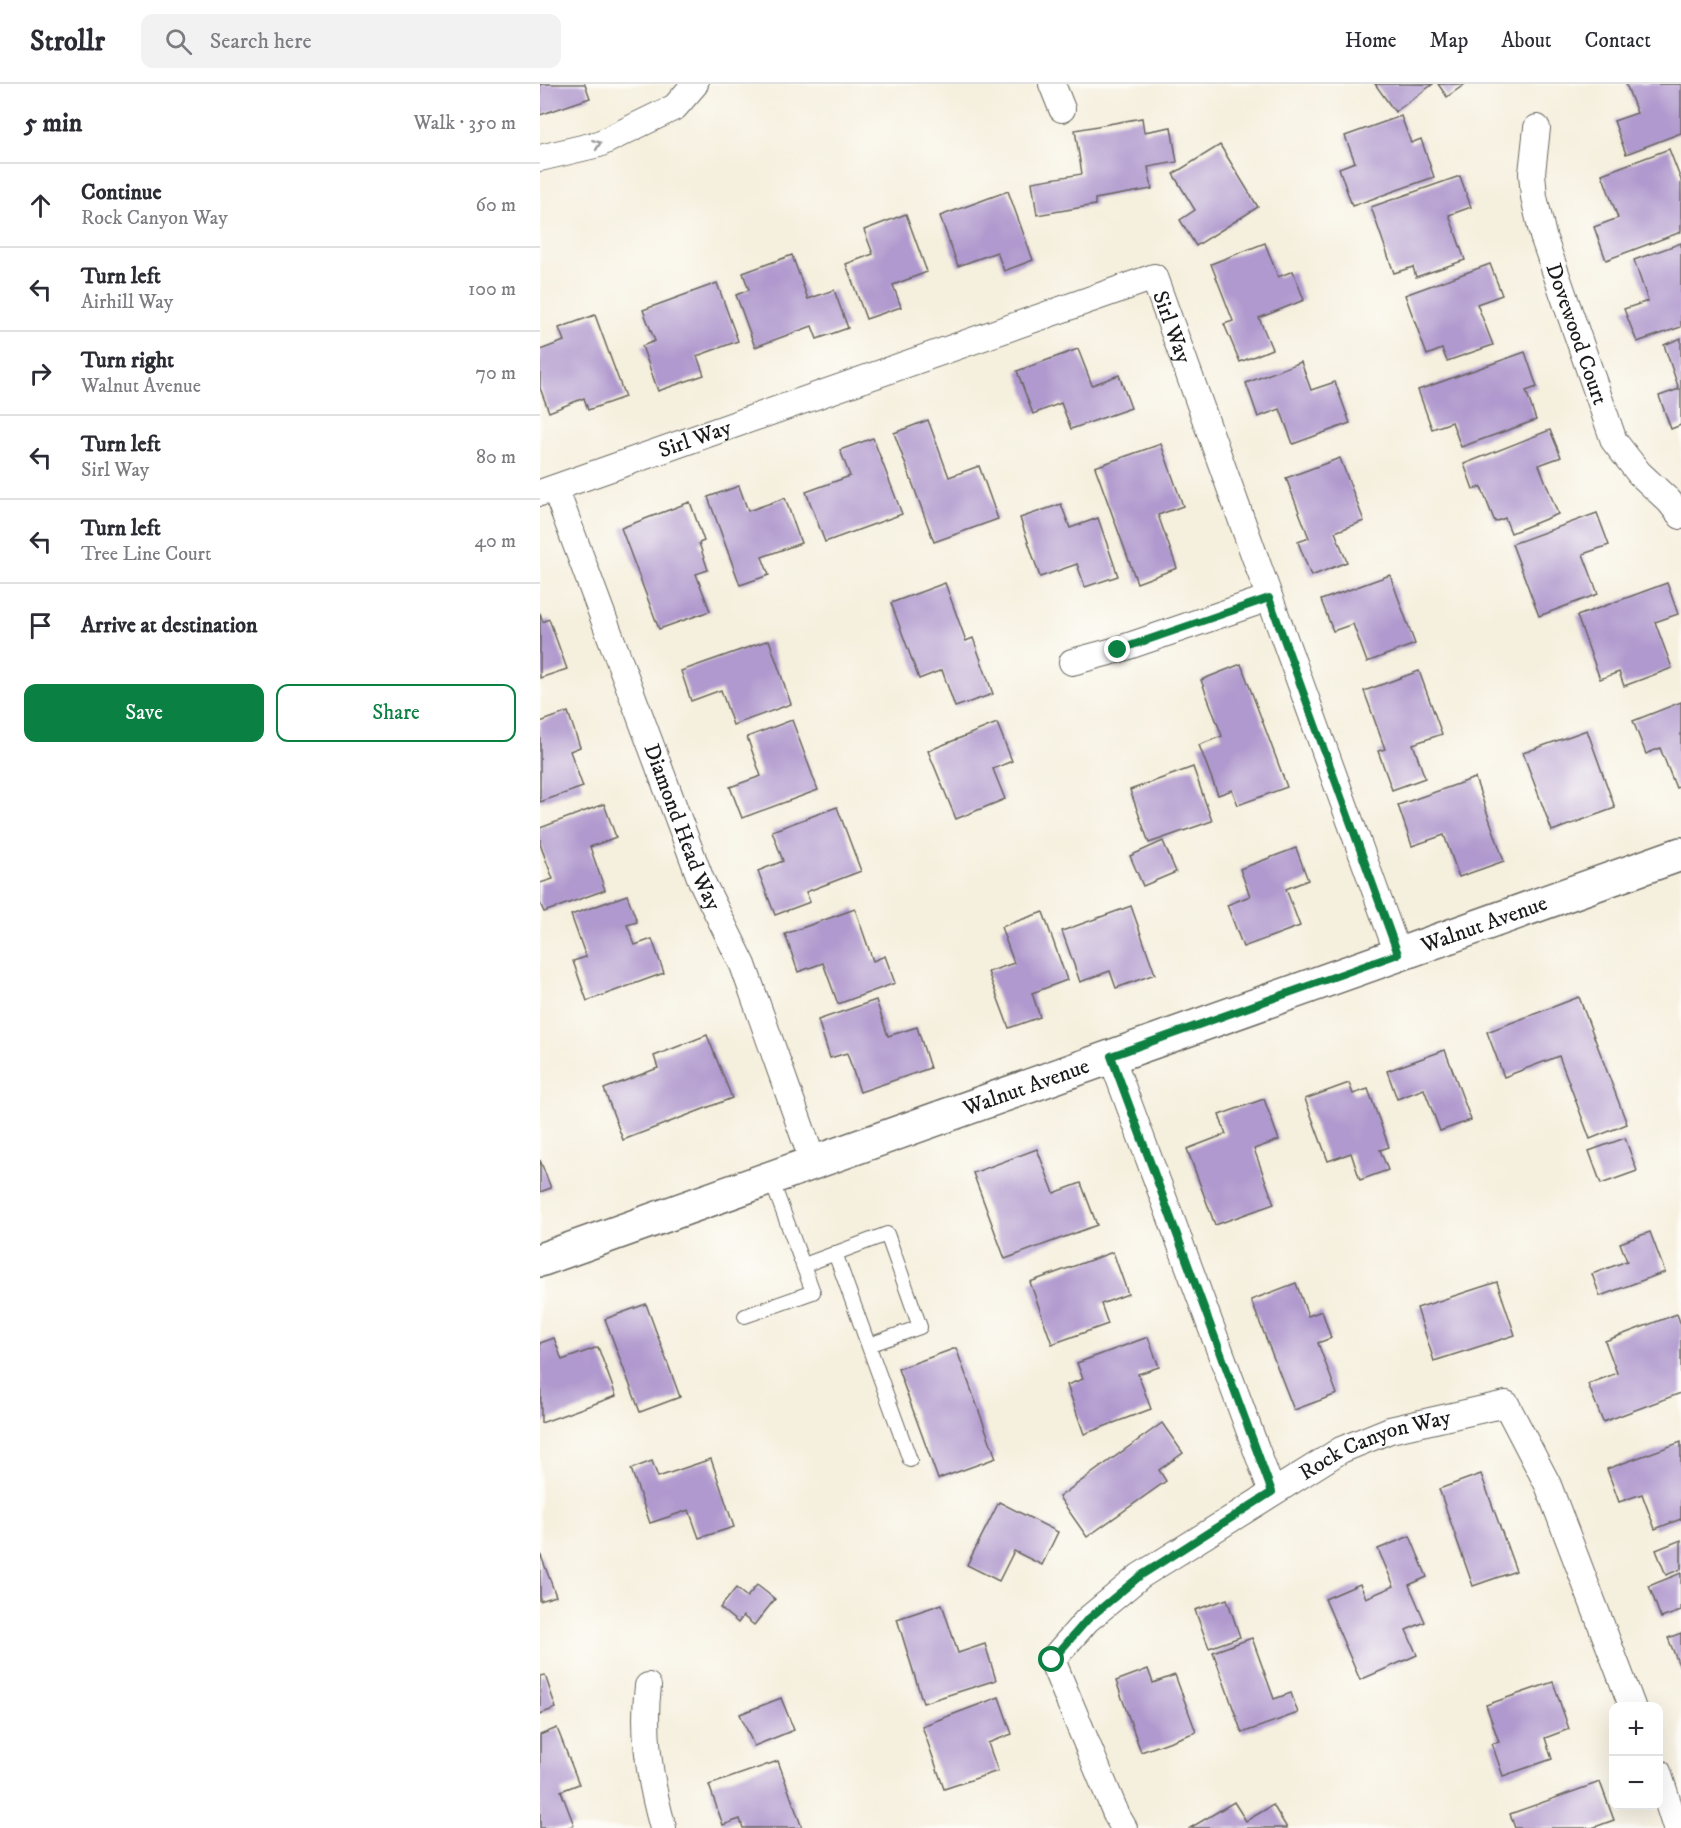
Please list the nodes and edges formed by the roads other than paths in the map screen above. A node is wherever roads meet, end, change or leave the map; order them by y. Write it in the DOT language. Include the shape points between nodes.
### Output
graph roads {
  1 [pos="695,84"];
  2 [pos="1053,84"];
  3 [pos="1062,109"];
  4 [pos="1537,128"];
  5 [pos="540,158"];
  6 [pos="548,490"];
  7 [pos="1681,516"];
  8 [pos="1269,598"];
  9 [pos="1072,662"];
  10 [pos="1681,854"];
  11 [pos="1398,954"];
  12 [pos="1111,1056"];
  13 [pos="813,1162"];
  14 [pos="771,1179"];
  15 [pos="835,1253"];
  16 [pos="540,1260"];
  17 [pos="804,1265"];
  18 [pos="745,1316"];
  19 [pos="869,1345"];
  20 [pos="910,1460"];
  21 [pos="1272,1492"];
  22 [pos="648,1686"];
  23 [pos="1630,1702"];
  24 [pos="1663,1785"];
  25 [pos="663,1828"];
  26 [pos="1124,1828"];
  27 [pos="1676,1828"];
  5 -- 1 [label="street, one-way" via="599,144 675,106"];
  2 -- 3 [label="street"];
  4 -- 7 [label="street, Dovewood Court" via="1532,173 1543,236 1614,441"];
  6 -- 8 [label="street, Sirl Way" via="1154,277"];
  6 -- 13 [label="street, Diamond Head Way" via="701,879 743,965"];
  8 -- 9 [label="street"];
  8 -- 11 [label="street, Sirl Way"];
  10 -- 11 [label="street, Walnut Avenue"];
  11 -- 12 [label="street, Walnut Avenue"];
  12 -- 13 [label="street, Walnut Avenue"];
  12 -- 21 [label="street"];
  13 -- 14 [label="street, Walnut Avenue"];
  14 -- 16 [label="street, Walnut Avenue"];
  14 -- 17 [label="lane"];
  15 -- 17 [label="lane"];
  15 -- 19 [label="lane"];
  15 -- 19 [label="lane" via="888,1234 920,1327"];
  17 -- 18 [label="lane" via="813,1292"];
  19 -- 20 [label="lane"];
  21 -- 23 [label="street, Rock Canyon Way" via="1365,1439 1506,1404 1548,1485"];
  21 -- 26 [label="street, Rock Canyon Way" via="1140,1576 1087,1620 1052,1660"];
  22 -- 25 [label="street" via="645,1714 651,1774"];
  24 -- 27 [label="street"];
}
